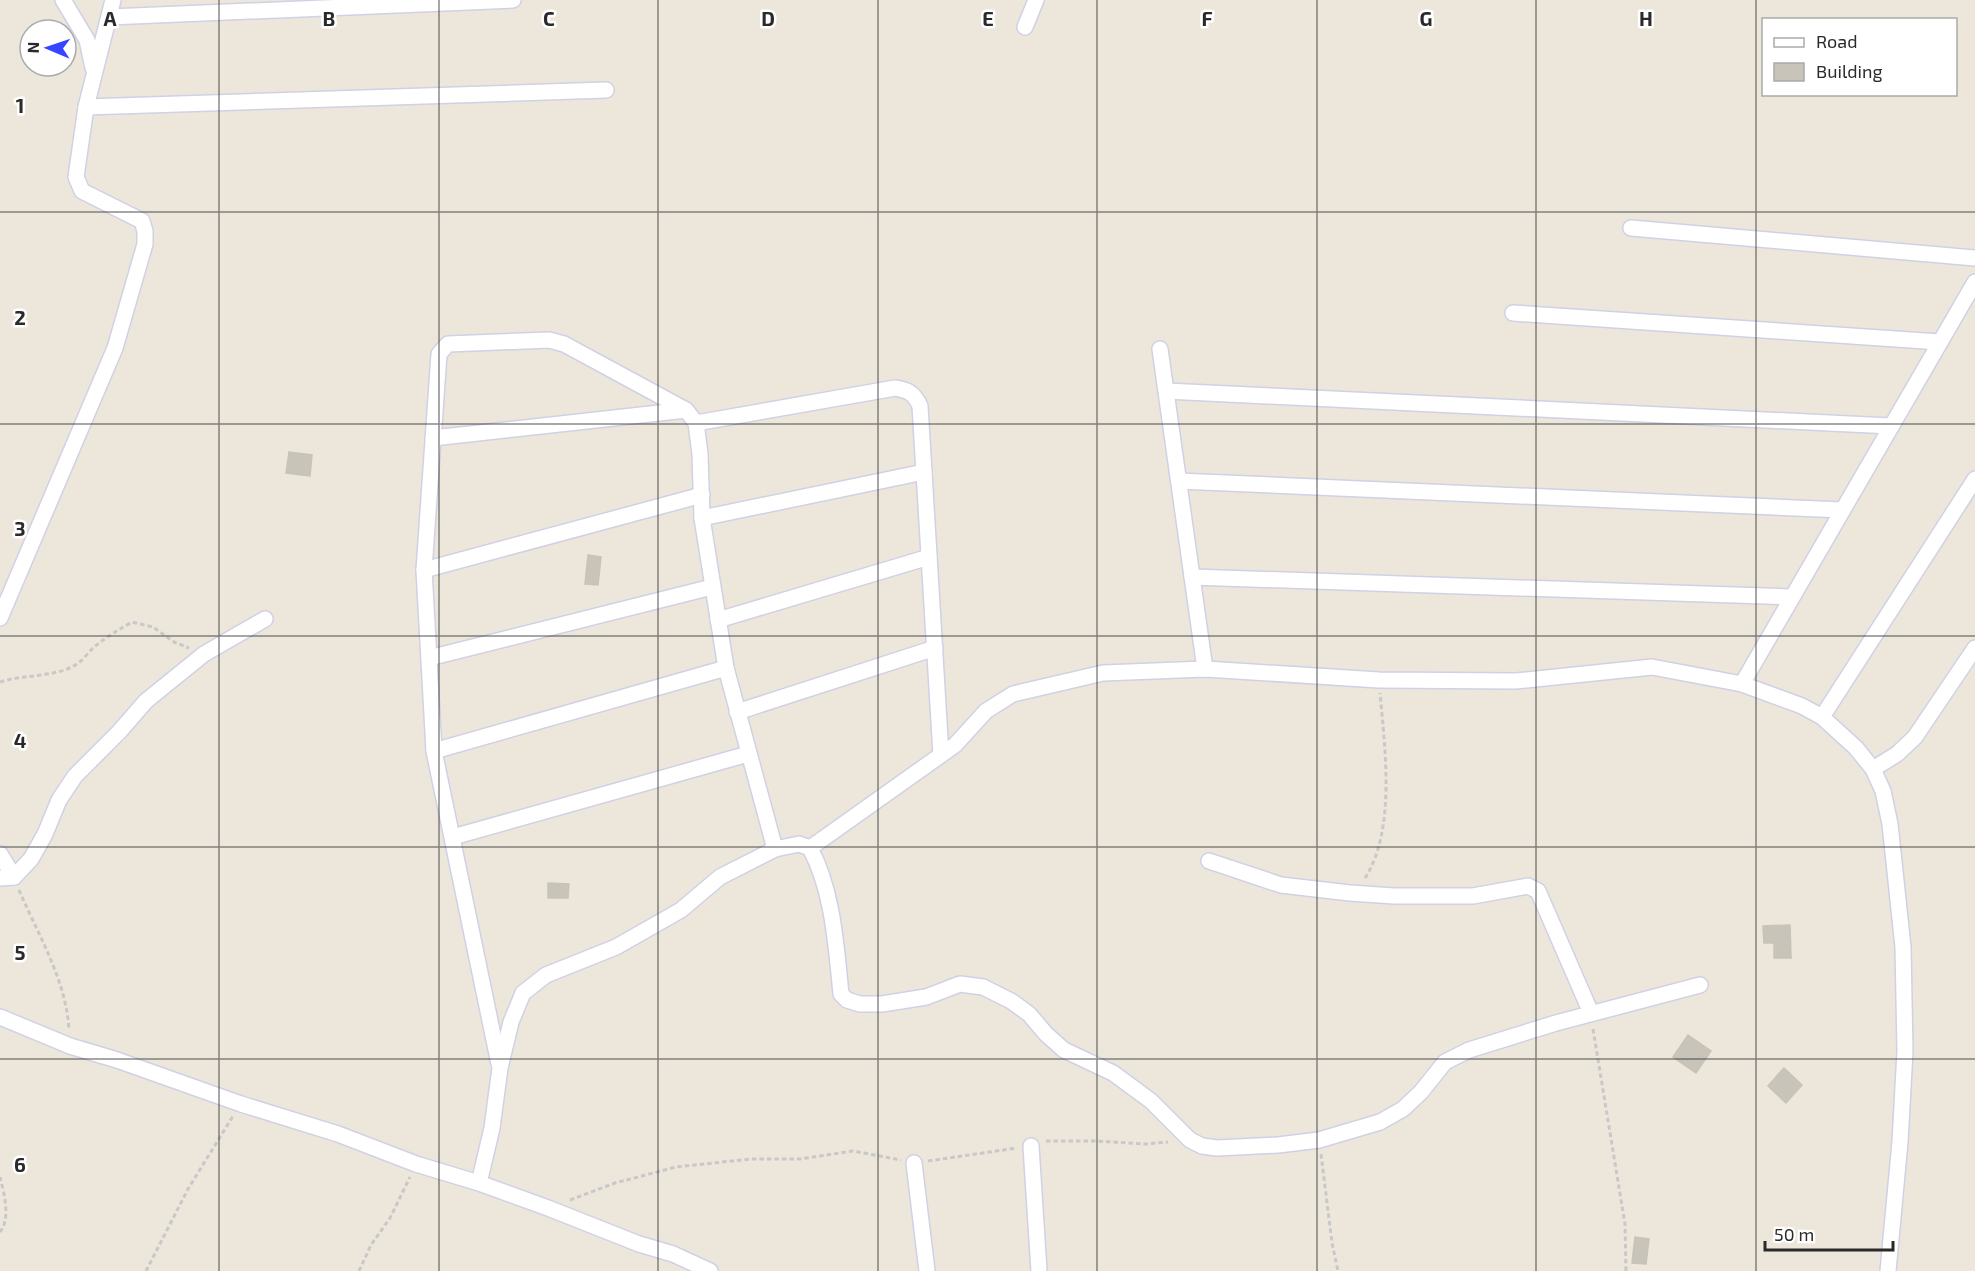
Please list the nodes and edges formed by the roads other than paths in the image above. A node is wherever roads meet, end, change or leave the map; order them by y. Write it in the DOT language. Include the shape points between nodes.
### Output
graph roads {
  1 [pos="63,0"];
  2 [pos="113,0"];
  3 [pos="513,0"];
  4 [pos="1036,0"];
  5 [pos="110,16"];
  6 [pos="1025,27"];
  7 [pos="94,74"];
  8 [pos="606,90"];
  9 [pos="86,107"];
  10 [pos="1631,228"];
  11 [pos="1975,258"];
  12 [pos="1975,282"];
  13 [pos="1513,313"];
  14 [pos="1940,342"];
  15 [pos="1160,349"];
  16 [pos="1166,391"];
  17 [pos="686,410"];
  18 [pos="696,423"];
  19 [pos="1892,426"];
  20 [pos="433,438"];
  21 [pos="924,472"];
  22 [pos="1975,479"];
  23 [pos="1179,481"];
  24 [pos="702,495"];
  25 [pos="1842,510"];
  26 [pos="702,518"];
  27 [pos="929,557"];
  28 [pos="424,570"];
  29 [pos="1192,577"];
  30 [pos="712,587"];
  31 [pos="1792,597"];
  32 [pos="0,618"];
  33 [pos="265,619"];
  34 [pos="718,620"];
  35 [pos="935,648"];
  36 [pos="1975,648"];
  37 [pos="429,658"];
  38 [pos="726,668"];
  39 [pos="1205,669"];
  40 [pos="1742,684"];
  41 [pos="737,712"];
  42 [pos="1822,717"];
  43 [pos="434,751"];
  44 [pos="748,754"];
  45 [pos="941,754"];
  46 [pos="1873,769"];
  47 [pos="453,837"];
  48 [pos="810,848"];
  49 [pos="774,849"];
  50 [pos="0,854"];
  51 [pos="1209,861"];
  52 [pos="7,878"];
  53 [pos="1700,985"];
  54 [pos="1591,1013"];
  55 [pos="0,1017"];
  56 [pos="500,1068"];
  57 [pos="1031,1146"];
  58 [pos="914,1162"];
  59 [pos="478,1183"];
  60 [pos="710,1271"];
  61 [pos="927,1271"];
  62 [pos="1039,1271"];
  63 [pos="1888,1271"];
  1 -- 7 [label="street" via="87,40"];
  2 -- 5 [label="street"];
  3 -- 5 [label="street"];
  4 -- 6 [label="street"];
  5 -- 7 [label="street"];
  7 -- 9 [label="street"];
  8 -- 9 [label="street"];
  9 -- 32 [label="street" via="76,177 82,191 142,221 145,244 115,348"];
  10 -- 11 [label="street"];
  12 -- 14 [label="street"];
  13 -- 14 [label="street"];
  14 -- 19 [label="street"];
  15 -- 16 [label="street"];
  16 -- 19 [label="street"];
  16 -- 23 [label="street"];
  17 -- 18 [label="street"];
  17 -- 20 [label="street"];
  17 -- 20 [label="street" via="549,339 448,344 439,354"];
  18 -- 21 [label="street" via="895,388 906,390 915,395 920,405"];
  18 -- 24 [label="street"];
  19 -- 25 [label="street"];
  20 -- 28 [label="street"];
  21 -- 26 [label="street"];
  21 -- 27 [label="street"];
  22 -- 42 [label="street"];
  23 -- 25 [label="street"];
  23 -- 29 [label="street"];
  24 -- 26 [label="street"];
  24 -- 28 [label="street"];
  25 -- 31 [label="street"];
  26 -- 30 [label="street"];
  27 -- 34 [label="street"];
  27 -- 35 [label="street"];
  28 -- 37 [label="street"];
  29 -- 31 [label="street"];
  29 -- 39 [label="street"];
  30 -- 34 [label="street"];
  30 -- 37 [label="street"];
  31 -- 40 [label="street"];
  33 -- 52 [label="street" via="204,654 146,701 75,776 31,859"];
  34 -- 38 [label="street"];
  35 -- 41 [label="street"];
  35 -- 45 [label="street"];
  36 -- 46 [label="street" via="1915,737"];
  37 -- 43 [label="street"];
  38 -- 41 [label="street"];
  38 -- 43 [label="street"];
  39 -- 40 [label="street" via="1379,680 1516,681 1652,667"];
  39 -- 45 [label="street" via="1103,673 1013,694 986,711 955,745"];
  40 -- 42 [label="street"];
  41 -- 44 [label="street"];
  42 -- 46 [label="street"];
  43 -- 47 [label="street"];
  44 -- 47 [label="street"];
  44 -- 49 [label="street"];
  45 -- 48 [label="street"];
  46 -- 63 [label="street" via="1883,791 1890,824 1902,947 1905,1052"];
  47 -- 56 [label="street"];
  48 -- 49 [label="street" via="799,844"];
  48 -- 54 [label="street" via="828,903 841,994 847,1000 882,1004 926,996 960,984 983,987 1029,1014 1064,1050 1113,1073 1142,1094 1190,1140 1202,1146 1319,1140 1380,1122 1403,1109 1445,1062 1469,1050"];
  49 -- 56 [label="street" via="720,877 681,910 616,947 546,975 523,993"];
  50 -- 52 [label="street"];
  51 -- 54 [label="street" via="1281,885 1350,893 1473,896 1528,886 1538,891"];
  53 -- 54 [label="street"];
  55 -- 59 [label="street" via="70,1046"];
  56 -- 59 [label="street" via="492,1128"];
  57 -- 62 [label="street"];
  58 -- 61 [label="street"];
  59 -- 60 [label="street"];
}
